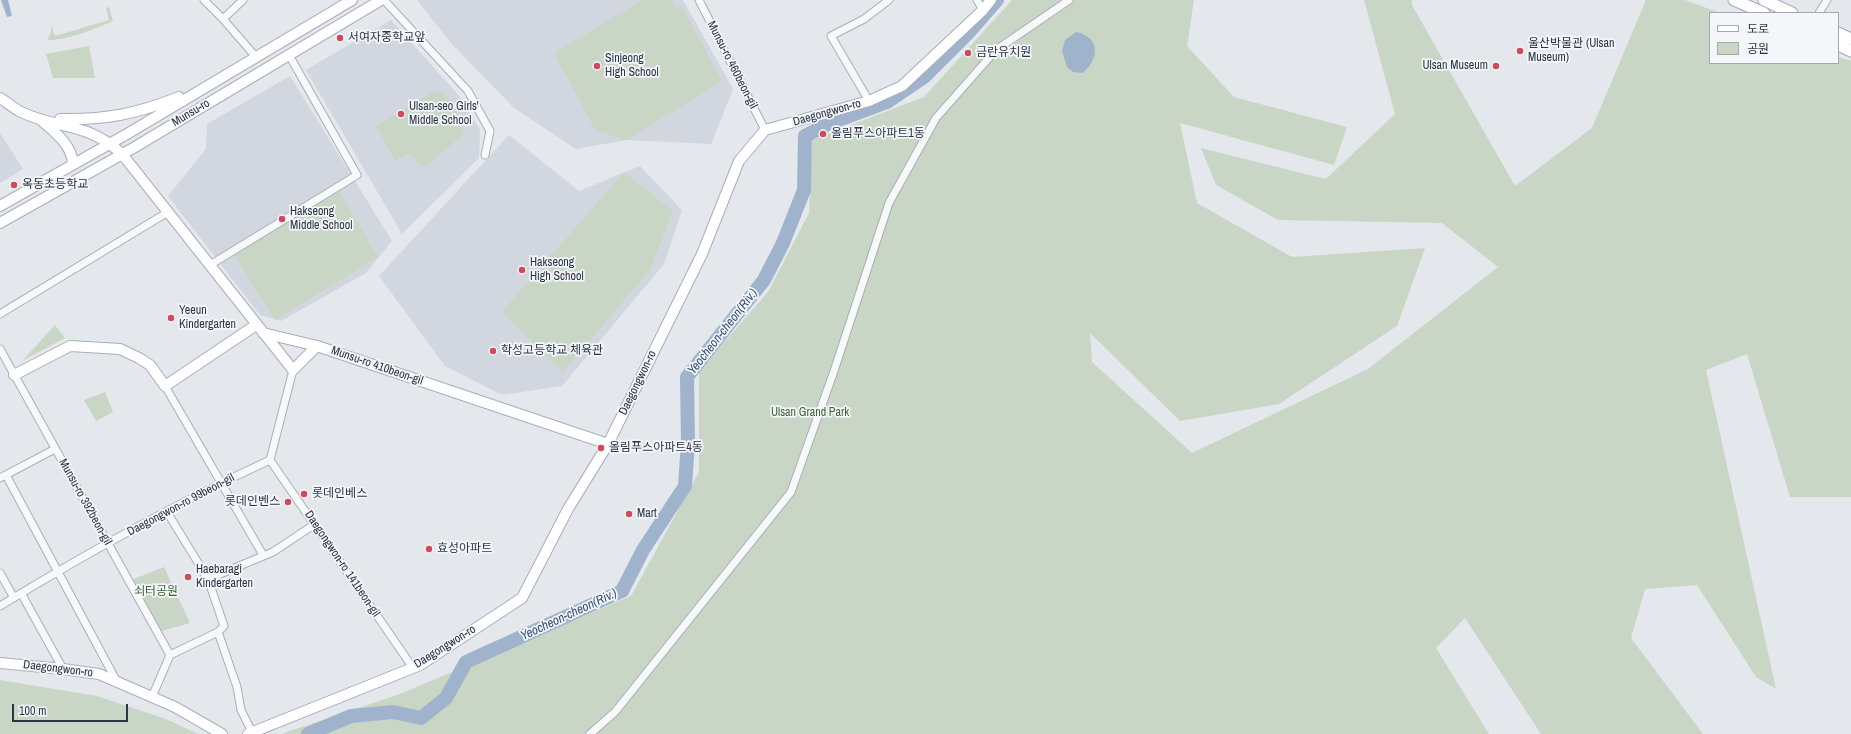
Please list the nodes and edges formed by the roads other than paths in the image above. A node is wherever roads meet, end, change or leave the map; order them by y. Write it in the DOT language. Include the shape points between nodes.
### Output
graph roads {
  1 [pos="204,0"];
  2 [pos="243,0"];
  3 [pos="352,0"];
  4 [pos="372,0"];
  5 [pos="382,0"];
  6 [pos="699,0"];
  7 [pos="889,0"];
  8 [pos="977,0"];
  9 [pos="991,0"];
  10 [pos="1070,0"];
  11 [pos="1734,0"];
  12 [pos="1764,0"];
  13 [pos="1827,0"];
  14 [pos="366,9"];
  15 [pos="983,10"];
  16 [pos="1762,12"];
  17 [pos="1790,12"];
  18 [pos="1820,12"];
  19 [pos="223,19"];
  20 [pos="1839,33"];
  21 [pos="1851,39"];
  22 [pos="1839,45"];
  23 [pos="1851,51"];
  24 [pos="289,55"];
  25 [pos="256,57"];
  26 [pos="205,87"];
  27 [pos="0,98"];
  28 [pos="869,101"];
  29 [pos="40,119"];
  30 [pos="765,130"];
  31 [pos="110,143"];
  32 [pos="122,154"];
  33 [pos="485,156"];
  34 [pos="73,164"];
  35 [pos="0,206"];
  36 [pos="168,212"];
  37 [pos="0,223"];
  38 [pos="210,265"];
  39 [pos="0,314"];
  40 [pos="256,325"];
  41 [pos="263,334"];
  42 [pos="317,346"];
  43 [pos="0,349"];
  44 [pos="293,370"];
  45 [pos="14,375"];
  46 [pos="165,386"];
  47 [pos="608,444"];
  48 [pos="55,449"];
  49 [pos="270,460"];
  50 [pos="3,477"];
  51 [pos="220,483"];
  52 [pos="167,512"];
  53 [pos="315,524"];
  54 [pos="108,545"];
  55 [pos="263,556"];
  56 [pos="0,573"];
  57 [pos="58,573"];
  58 [pos="208,579"];
  59 [pos="21,593"];
  60 [pos="14,598"];
  61 [pos="0,606"];
  62 [pos="218,632"];
  63 [pos="170,655"];
  64 [pos="0,663"];
  65 [pos="63,668"];
  66 [pos="413,668"];
  67 [pos="117,682"];
  68 [pos="152,697"];
  69 [pos="250,733"];
  70 [pos="222,734"];
  71 [pos="590,734"];
  1 -- 19 [label="street"];
  2 -- 19 [label="street"];
  3 -- 25 [label="street, Munsu-ro"];
  4 -- 14 [label="street"];
  5 -- 14 [label="street, Munsu-ro"];
  5 -- 33 [label="street" via="468,91 490,131"];
  6 -- 30 [label="street, Munsu-ro 460beon-gil"];
  7 -- 28 [label="street" via="864,19 831,36"];
  8 -- 15 [label="street"];
  9 -- 15 [label="street, Daegongwon-ro"];
  10 -- 71 [label="street" via="996,50 936,118 889,203 791,492 615,712"];
  11 -- 16 [label="main road"];
  12 -- 17 [label="main road"];
  13 -- 18 [label="street"];
  14 -- 24 [label="street, Munsu-ro"];
  15 -- 28 [label="street, Daegongwon-ro" via="902,86"];
  19 -- 25 [label="street"];
  20 -- 21 [label="main road"];
  22 -- 23 [label="main road"];
  24 -- 32 [label="street, Munsu-ro"];
  24 -- 38 [label="street" via="357,175"];
  25 -- 26 [label="street, Munsu-ro"];
  26 -- 29 [label="street" via="123,115 89,119"];
  26 -- 31 [label="street, Munsu-ro"];
  27 -- 29 [label="street" via="20,111"];
  28 -- 30 [label="street, Daegongwon-ro"];
  29 -- 31 [label="street" via="77,127"];
  29 -- 34 [label="street" via="64,142 72,156"];
  30 -- 47 [label="street, Daegongwon-ro" via="739,161 702,254"];
  31 -- 32 [label="street"];
  31 -- 34 [label="street, Munsu-ro"];
  32 -- 36 [label="street"];
  32 -- 37 [label="street, Munsu-ro"];
  34 -- 35 [label="street, Munsu-ro"];
  36 -- 38 [label="street"];
  36 -- 39 [label="street"];
  38 -- 40 [label="street"];
  40 -- 41 [label="street"];
  40 -- 46 [label="street"];
  41 -- 42 [label="street"];
  41 -- 44 [label="street"];
  42 -- 44 [label="street, Munsu-ro 410beon-gil"];
  42 -- 47 [label="street, Munsu-ro 410beon-gil"];
  43 -- 45 [label="street, Munsu-ro 392beon-gil"];
  44 -- 49 [label="street"];
  45 -- 46 [label="street" via="70,346 120,349 150,364"];
  45 -- 48 [label="street, Munsu-ro 392beon-gil"];
  46 -- 51 [label="street"];
  47 -- 66 [label="street, Daegongwon-ro" via="568,510 522,598"];
  48 -- 50 [label="street"];
  48 -- 54 [label="street, Munsu-ro 392beon-gil"];
  49 -- 51 [label="street, Daegongwon-ro 99beon-gil"];
  49 -- 53 [label="street, Daegongwon-ro 141beon-gil"];
  50 -- 57 [label="street"];
  51 -- 52 [label="street, Daegongwon-ro 99beon-gil"];
  51 -- 55 [label="street"];
  52 -- 54 [label="street, Daegongwon-ro 99beon-gil"];
  52 -- 58 [label="street"];
  53 -- 55 [label="street"];
  53 -- 66 [label="street, Daegongwon-ro 141beon-gil"];
  54 -- 57 [label="street, Daegongwon-ro 99beon-gil"];
  54 -- 63 [label="street, Munsu-ro 392beon-gil"];
  55 -- 58 [label="street"];
  56 -- 60 [label="street"];
  57 -- 59 [label="street, Daegongwon-ro 99beon-gil"];
  57 -- 67 [label="street"];
  58 -- 62 [label="street" via="224,626"];
  59 -- 60 [label="street, Daegongwon-ro 99beon-gil"];
  59 -- 65 [label="street"];
  60 -- 61 [label="street, Daegongwon-ro 99beon-gil"];
  62 -- 63 [label="street"];
  62 -- 69 [label="street"];
  63 -- 68 [label="street"];
  64 -- 65 [label="street, Daegongwon-ro"];
  65 -- 67 [label="street, Daegongwon-ro" via="99,674"];
  66 -- 69 [label="street, Daegongwon-ro"];
  67 -- 68 [label="street, Daegongwon-ro"];
  68 -- 70 [label="street, Daegongwon-ro"];
}
